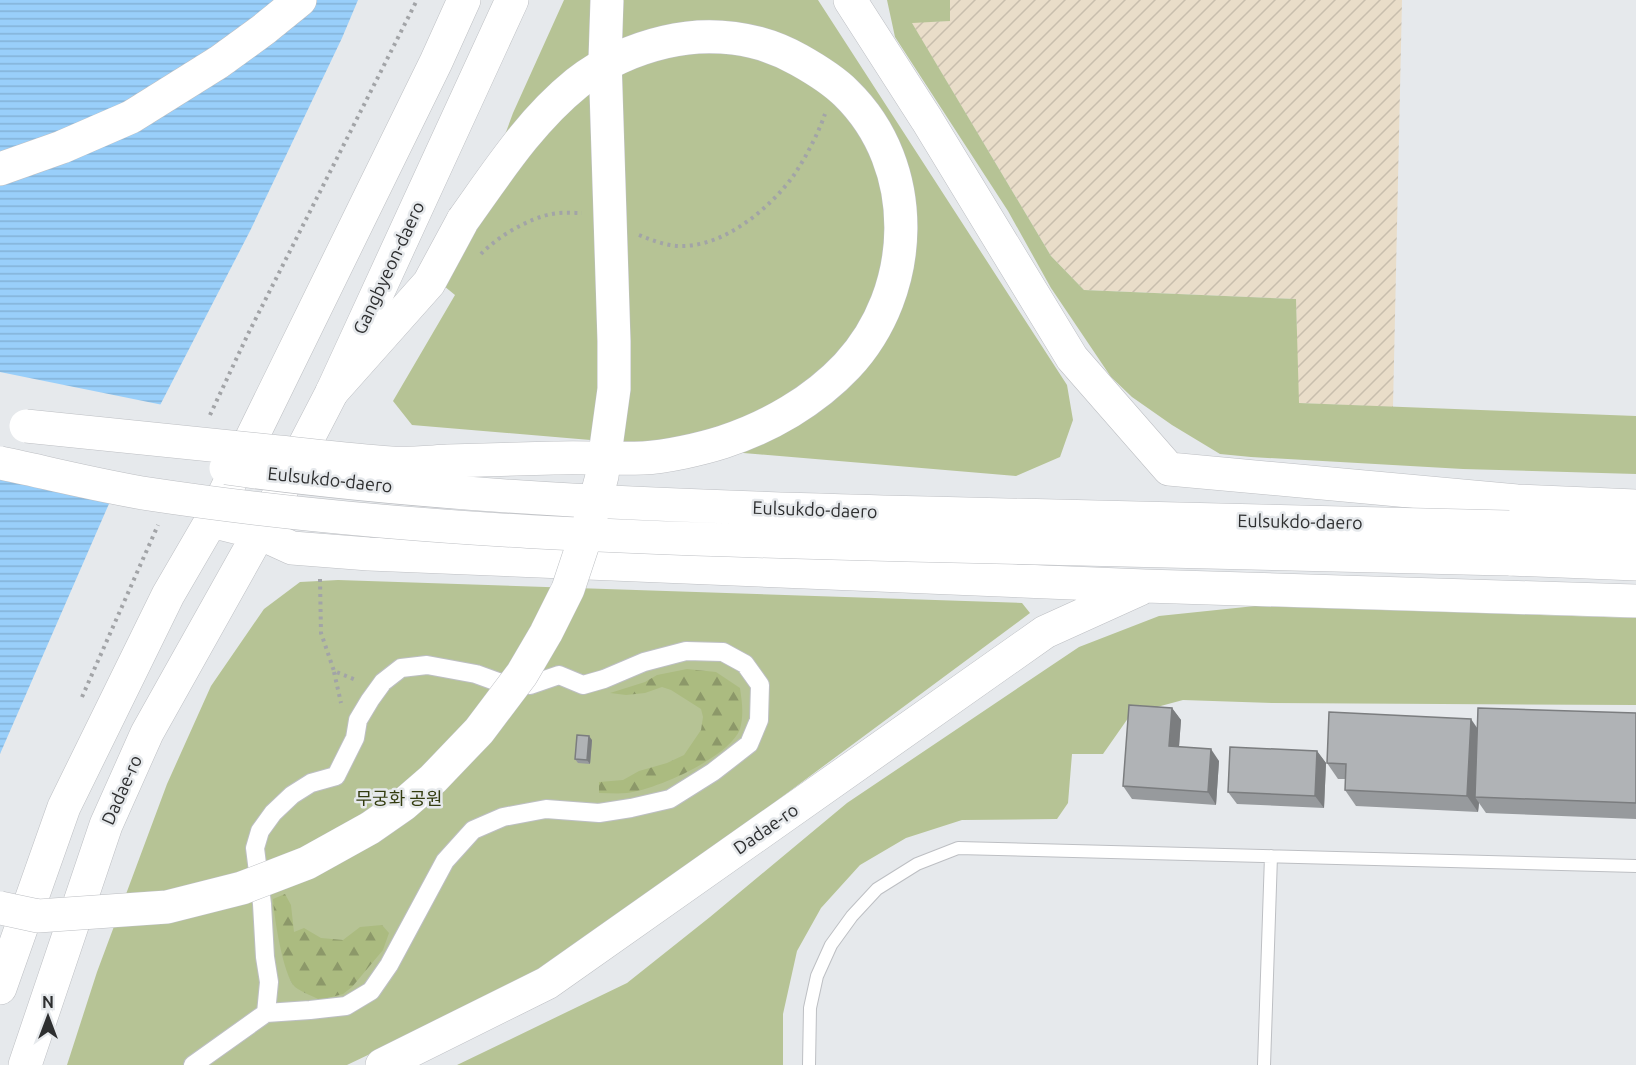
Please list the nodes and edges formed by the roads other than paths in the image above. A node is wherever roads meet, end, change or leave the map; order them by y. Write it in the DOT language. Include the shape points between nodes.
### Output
graph roads {
  1 [pos="300,0"];
  2 [pos="464,0"];
  3 [pos="512,0"];
  4 [pos="606,0"];
  5 [pos="850,0"];
  6 [pos="0,169"];
  7 [pos="332,392"];
  8 [pos="13,423"];
  9 [pos="0,463"];
  10 [pos="1636,506"];
  11 [pos="211,521"];
  12 [pos="1636,532"];
  13 [pos="259,533"];
  14 [pos="1636,564"];
  15 [pos="1145,586"];
  16 [pos="1636,601"];
  17 [pos="1271,856"];
  18 [pos="1636,867"];
  19 [pos="0,908"];
  20 [pos="0,988"];
  21 [pos="266,1013"];
  22 [pos="25,1065"];
  23 [pos="193,1065"];
  24 [pos="382,1065"];
  25 [pos="809,1065"];
  26 [pos="1264,1065"];
  1 -- 6 [label="main road" via="219,62 131,117"];
  2 -- 11 [label="main road"];
  3 -- 7 [label="main road, Gangbyeon-daero"];
  4 -- 19 [label="main road, bridge" via="614,389 602,476 586,535 568,589 522,674 479,731 433,779 370,828 307,863 242,888 167,907 38,916"];
  5 -- 10 [label="main road" via="1072,358 1169,470 1517,501"];
  7 -- 8 [label="main road, bridge" via="429,283 463,220 545,111 580,80 648,46 698,36 722,37 769,46 790,55 847,94 873,127 892,168 900,206 901,242 896,278 879,321 848,365 811,398 787,414 721,443 648,458 394,463"];
  7 -- 13 [label="main road, Gangbyeon-daero"];
  8 -- 12 [label="main road, Eulsukdo-daero, bridge" via="96,446 276,475 571,501"];
  9 -- 14 [label="main road, Eulsukdo-daero, bridge" via="146,494 391,521 570,534"];
  11 -- 13 [label="main road"];
  11 -- 20 [label="main road" via="168,595 64,807"];
  13 -- 15 [label="main road" via="292,548 369,555"];
  13 -- 22 [label="main road, Dadae-ro" via="147,733 106,825"];
  15 -- 16 [label="main road"];
  15 -- 24 [label="main road, Dadae-ro" via="1045,632 547,983"];
  17 -- 18 [label="lane"];
  17 -- 25 [label="lane" via="958,848 917,864 878,889 831,945 817,976 810,1008"];
  17 -- 26 [label="lane"];
  21 -- 21 [label="street" via="346,1006 371,991 445,861 473,830 503,817 546,809 599,813 670,799 713,772 749,744 759,720 760,685 745,664 723,652 686,651 583,685 559,675 530,685 498,682 428,665 400,668 383,682 358,720 355,738 336,776 311,783 292,795 260,831 255,848 269,982"];
  21 -- 23 [label="street"];
}
